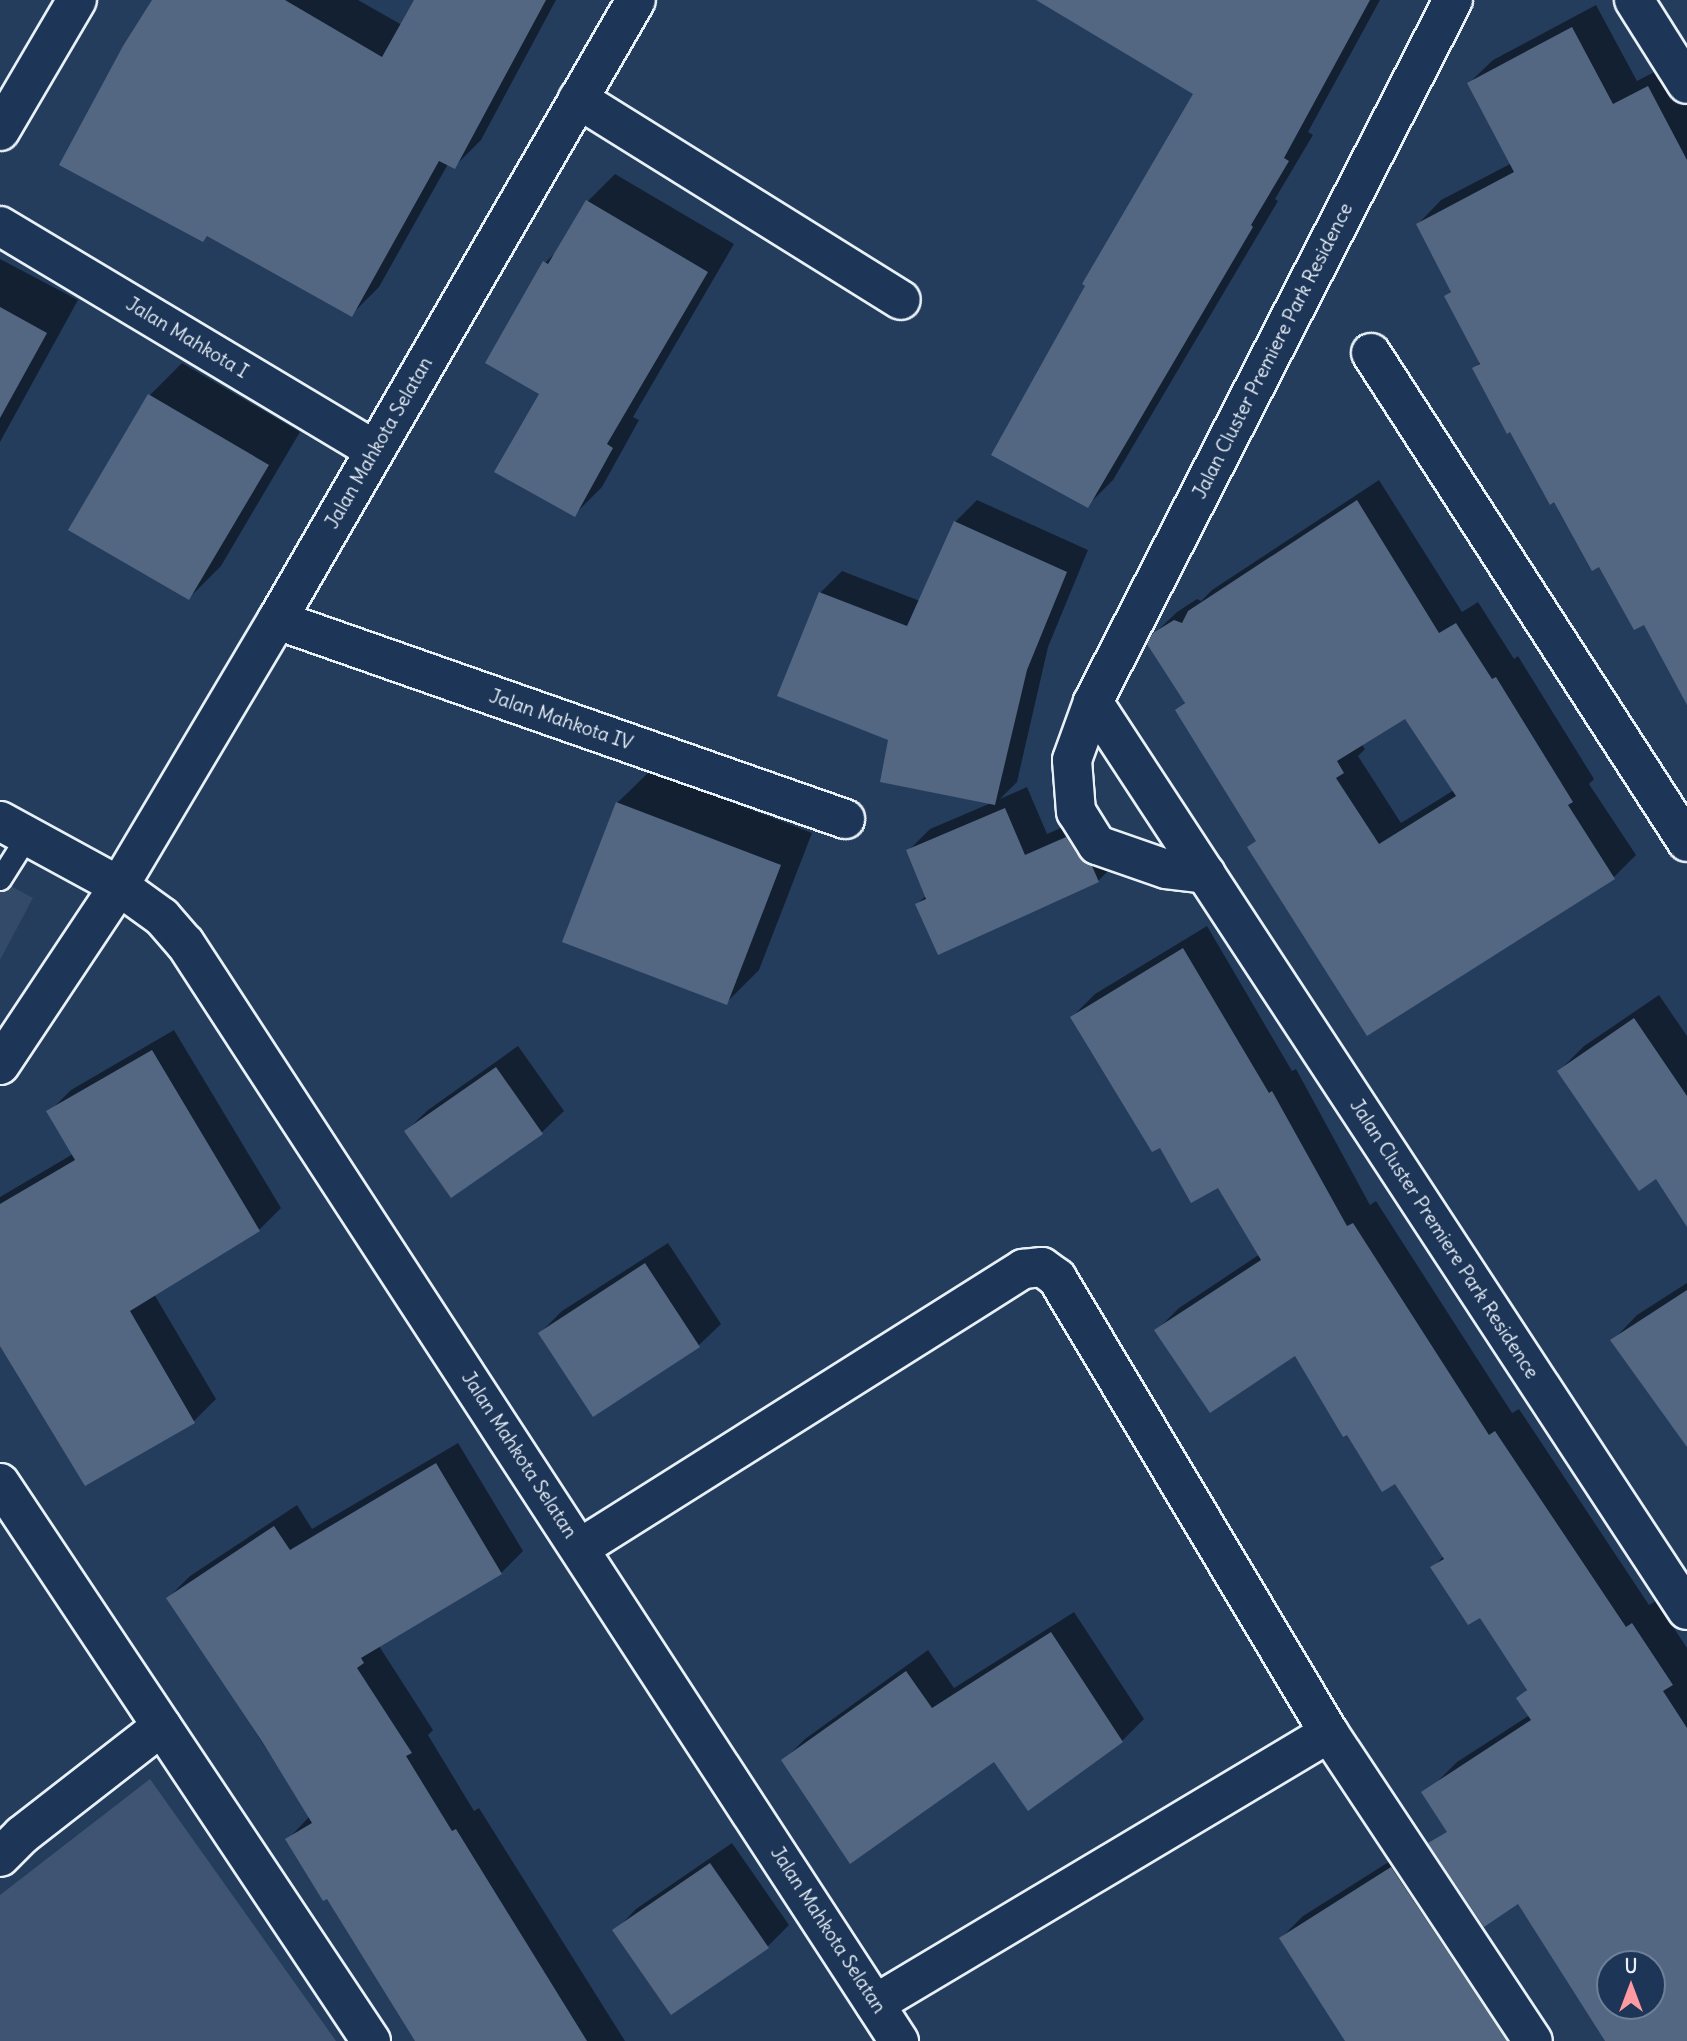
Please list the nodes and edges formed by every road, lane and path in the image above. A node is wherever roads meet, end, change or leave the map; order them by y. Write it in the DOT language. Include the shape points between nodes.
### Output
graph roads {
  1 [pos="77,0"];
  2 [pos="636,0"];
  3 [pos="1452,0"];
  4 [pos="1634,0"];
  5 [pos="1687,84"];
  6 [pos="578,99"];
  7 [pos="0,131"];
  8 [pos="0,226"];
  9 [pos="901,300"];
  10 [pos="1371,353"];
  11 [pos="374,450"];
  12 [pos="277,620"];
  13 [pos="1093,702"];
  14 [pos="845,819"];
  15 [pos="14,828"];
  16 [pos="1687,842"];
  17 [pos="1206,874"];
  18 [pos="1,877"];
  19 [pos="119,886"];
  20 [pos="0,1065"];
  21 [pos="0,1483"];
  22 [pos="580,1548"];
  23 [pos="1685,1604"];
  24 [pos="162,1726"];
  25 [pos="1329,1733"];
  26 [pos="0,1857"];
  27 [pos="876,2004"];
  28 [pos="371,2041"];
  29 [pos="899,2041"];
  30 [pos="1533,2041"];
  1 -- 7 [label="street"];
  2 -- 6 [label="street, Jalan Mahkota Selatan"];
  3 -- 13 [label="street, Jalan Cluster Premiere Park Residence"];
  4 -- 5 [label="street"];
  6 -- 9 [label="street"];
  6 -- 11 [label="street, Jalan Mahkota Selatan"];
  8 -- 11 [label="street, Jalan Mahkota I"];
  10 -- 16 [label="street"];
  11 -- 12 [label="street, Jalan Mahkota Selatan"];
  12 -- 14 [label="street, Jalan Mahkota IV"];
  12 -- 19 [label="street, Jalan Mahkota Selatan"];
  13 -- 17 [label="street, Jalan Cluster Premiere Park Residence"];
  13 -- 17 [label="street, Jalan Cluster Premiere Park Residence" via="1072,760 1076,812 1097,845 1166,869"];
  15 -- 18 [label="lane"];
  15 -- 19 [label="street, Jalan Mahkota Selatan"];
  17 -- 23 [label="street, Jalan Cluster Premiere Park Residence"];
  19 -- 20 [label="street, Jalan Mahkota Selatan"];
  19 -- 22 [label="street, Jalan Mahkota Selatan" via="162,917 218,990"];
  21 -- 24 [label="street"];
  22 -- 25 [label="street" via="1023,1269 1042,1267 1057,1278"];
  22 -- 27 [label="street, Jalan Mahkota Selatan"];
  24 -- 26 [label="street"];
  24 -- 28 [label="street"];
  25 -- 27 [label="street"];
  25 -- 30 [label="street"];
  27 -- 29 [label="street, Jalan Mahkota Selatan"];
}
